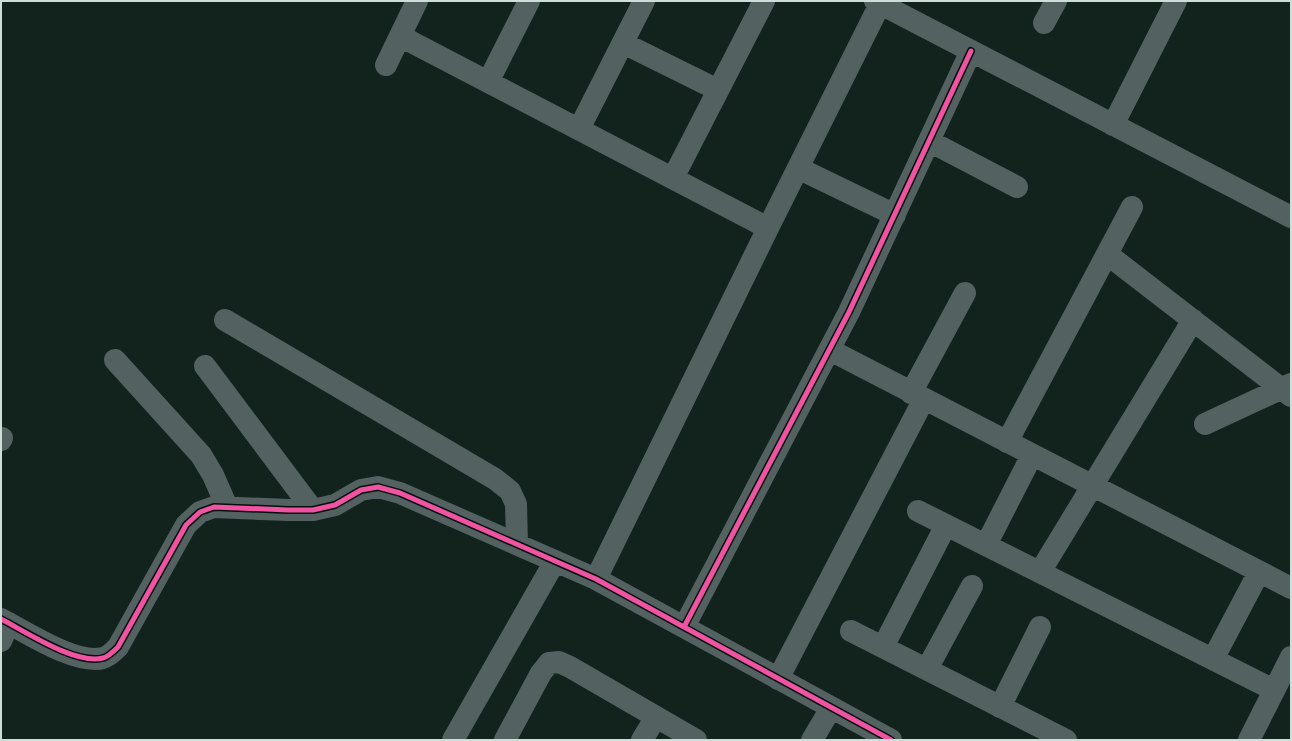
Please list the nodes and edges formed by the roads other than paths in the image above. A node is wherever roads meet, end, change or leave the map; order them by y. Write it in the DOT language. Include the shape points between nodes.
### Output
graph roads {
  1 [pos="417,1"];
  2 [pos="528,1"];
  3 [pos="644,1"];
  4 [pos="764,1"];
  5 [pos="1056,1"];
  6 [pos="1176,1"];
  7 [pos="877,2"];
  8 [pos="1044,23"];
  9 [pos="400,36"];
  10 [pos="623,43"];
  11 [pos="971,51"];
  12 [pos="386,65"];
  13 [pos="488,82"];
  14 [pos="718,90"];
  15 [pos="1113,125"];
  16 [pos="579,129"];
  17 [pos="929,141"];
  18 [pos="798,168"];
  19 [pos="673,178"];
  20 [pos="1017,187"];
  21 [pos="1132,208"];
  22 [pos="895,215"];
  23 [pos="1291,217"];
  24 [pos="768,228"];
  25 [pos="1107,254"];
  26 [pos="965,292"];
  27 [pos="225,320"];
  28 [pos="1193,320"];
  29 [pos="830,350"];
  30 [pos="115,360"];
  31 [pos="205,366"];
  32 [pos="1288,389"];
  33 [pos="917,396"];
  34 [pos="1205,424"];
  35 [pos="1007,442"];
  36 [pos="1032,455"];
  37 [pos="1092,486"];
  38 [pos="227,507"];
  39 [pos="312,510"];
  40 [pos="918,511"];
  41 [pos="946,524"];
  42 [pos="517,544"];
  43 [pos="986,545"];
  44 [pos="555,561"];
  45 [pos="1040,572"];
  46 [pos="1259,572"];
  47 [pos="596,579"];
  48 [pos="972,586"];
  49 [pos="1291,588"];
  50 [pos="684,627"];
  51 [pos="1040,627"];
  52 [pos="4,628"];
  53 [pos="851,631"];
  54 [pos="883,647"];
  55 [pos="1291,657"];
  56 [pos="1213,659"];
  57 [pos="927,669"];
  58 [pos="778,679"];
  59 [pos="1274,690"];
  60 [pos="1000,707"];
  61 [pos="831,708"];
  62 [pos="656,717"];
  63 [pos="1253,739"];
  64 [pos="453,740"];
  65 [pos="505,740"];
  66 [pos="642,740"];
  67 [pos="696,740"];
  68 [pos="812,740"];
  69 [pos="890,740"];
  70 [pos="1066,740"];
  1 -- 9 [label="street"];
  2 -- 13 [label="street"];
  3 -- 10 [label="street"];
  4 -- 14 [label="street"];
  5 -- 8 [label="street"];
  6 -- 15 [label="street"];
  7 -- 11 [label="street"];
  7 -- 18 [label="street"];
  9 -- 12 [label="street"];
  9 -- 13 [label="street"];
  10 -- 14 [label="street"];
  10 -- 16 [label="street"];
  11 -- 15 [label="street"];
  11 -- 17 [label="street"];
  13 -- 16 [label="street"];
  14 -- 19 [label="street"];
  15 -- 23 [label="street"];
  16 -- 19 [label="street"];
  17 -- 20 [label="street"];
  17 -- 22 [label="street"];
  18 -- 22 [label="street"];
  18 -- 24 [label="street"];
  19 -- 24 [label="street"];
  21 -- 25 [label="street"];
  22 -- 29 [label="street"];
  24 -- 47 [label="street"];
  25 -- 28 [label="street"];
  25 -- 35 [label="street"];
  26 -- 33 [label="street"];
  27 -- 42 [label="street" via="495,479 510,491 516,504"];
  28 -- 32 [label="street"];
  28 -- 37 [label="street"];
  29 -- 33 [label="street"];
  29 -- 50 [label="street"];
  30 -- 38 [label="street" via="201,455 214,475"];
  31 -- 39 [label="street"];
  32 -- 34 [label="street"];
  33 -- 35 [label="street"];
  33 -- 58 [label="street"];
  35 -- 36 [label="street"];
  36 -- 37 [label="street"];
  36 -- 43 [label="street"];
  37 -- 45 [label="street"];
  37 -- 46 [label="street"];
  38 -- 39 [label="street"];
  38 -- 52 [label="street" via="214,506 200,512 186,525 118,647 105,658 89,659 67,653"];
  39 -- 42 [label="street" via="335,505 361,490 378,487 400,493"];
  40 -- 41 [label="street"];
  41 -- 43 [label="street"];
  41 -- 54 [label="street"];
  42 -- 44 [label="street"];
  43 -- 45 [label="street"];
  44 -- 47 [label="street"];
  44 -- 64 [label="street"];
  45 -- 56 [label="street"];
  46 -- 49 [label="street"];
  46 -- 56 [label="street"];
  47 -- 50 [label="street"];
  48 -- 57 [label="street"];
  50 -- 58 [label="street"];
  51 -- 60 [label="street"];
  53 -- 54 [label="street"];
  54 -- 57 [label="street"];
  55 -- 59 [label="street"];
  56 -- 59 [label="street"];
  57 -- 60 [label="street"];
  58 -- 61 [label="street"];
  59 -- 63 [label="street"];
  60 -- 70 [label="street"];
  61 -- 68 [label="street"];
  61 -- 69 [label="street"];
  62 -- 65 [label="street" via="570,667 559,662 549,663"];
  62 -- 66 [label="street"];
  62 -- 67 [label="street"];
}
